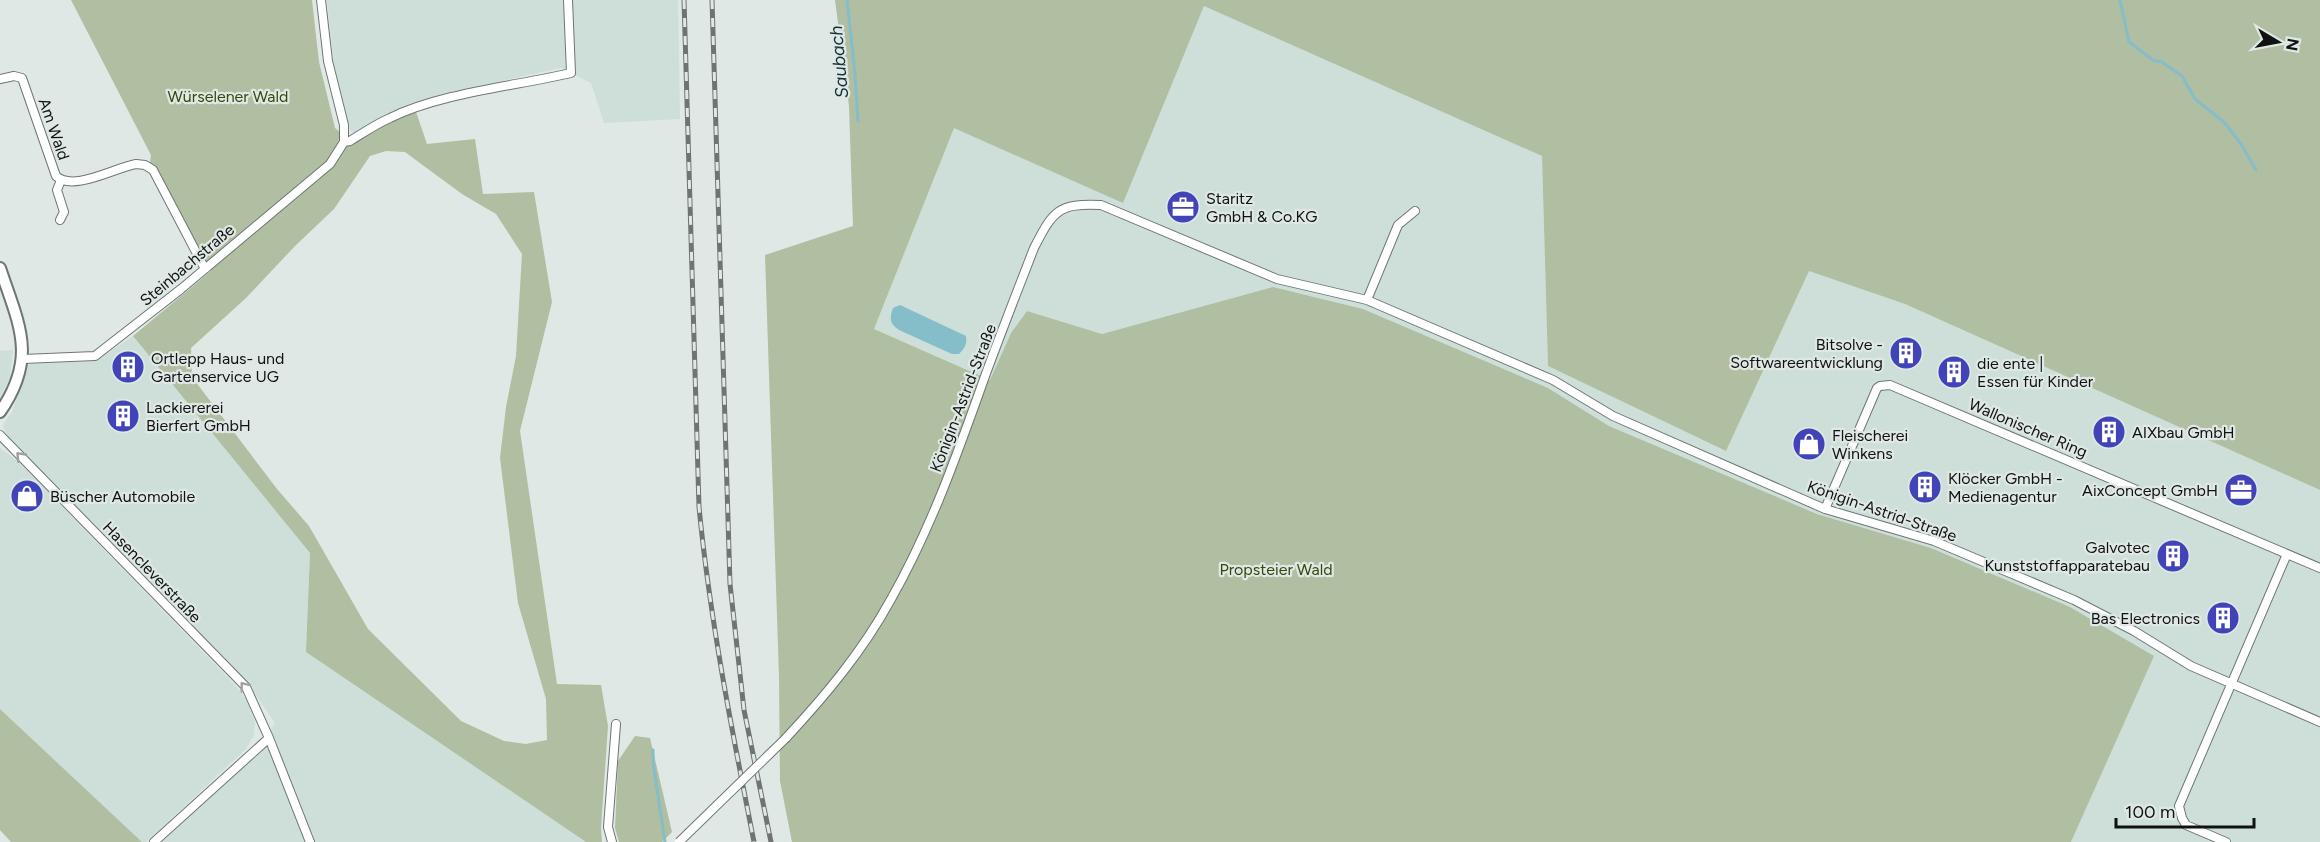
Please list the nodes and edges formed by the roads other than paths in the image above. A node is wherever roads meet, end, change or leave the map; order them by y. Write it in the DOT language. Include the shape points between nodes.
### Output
graph roads {
  1 [pos="321,0"];
  2 [pos="568,0"];
  3 [pos="0,79"];
  4 [pos="344,142"];
  5 [pos="61,180"];
  6 [pos="1415,211"];
  7 [pos="60,220"];
  8 [pos="0,268"];
  9 [pos="205,269"];
  10 [pos="1367,300"];
  11 [pos="23,359"];
  12 [pos="0,412"];
  13 [pos="0,435"];
  14 [pos="1825,508"];
  15 [pos="2287,554"];
  16 [pos="2320,568"];
  17 [pos="2232,684"];
  18 [pos="2320,722"];
  19 [pos="616,724"];
  20 [pos="269,738"];
  21 [pos="153,842"];
  22 [pos="310,842"];
  23 [pos="612,842"];
  24 [pos="679,842"];
  25 [pos="2226,842"];
  1 -- 4 [label="street"];
  2 -- 4 [label="street, Steinbachstraße" via="571,73 414,108"];
  3 -- 5 [label="street, Am Wald" via="22,78 56,176"];
  4 -- 9 [label="street, Steinbachstraße" via="330,164"];
  5 -- 7 [label="street" via="57,190 63,212"];
  5 -- 9 [label="street, Am Wald" via="79,181 136,164 150,168"];
  6 -- 10 [label="street" via="1398,225"];
  8 -- 11 [label="main road" via="19,324"];
  9 -- 11 [label="street, Steinbachstraße" via="95,356"];
  10 -- 14 [label="street, Königin-Astrid-Straße" via="1552,380 1613,416"];
  10 -- 24 [label="street, Königin-Astrid-Straße, bridge" via="1277,279 1101,205 1078,204 1058,210 1034,248 948,477 890,602 854,658 819,702"];
  11 -- 12 [label="main road" via="11,396"];
  20 -- 13 [label="street, Hasencleverstraße, one-way" via="246,687"];
  14 -- 15 [label="street, Wallonischer Ring" via="1877,388 1890,385"];
  14 -- 17 [label="street, Königin-Astrid-Straße" via="1934,541 2074,600 2191,666"];
  15 -- 16 [label="street, Wallonischer Ring"];
  15 -- 17 [label="street"];
  17 -- 18 [label="street, Königin-Astrid-Straße"];
  17 -- 25 [label="street" via="2180,806 2186,825"];
  19 -- 23 [label="street" via="608,827"];
  20 -- 21 [label="street"];
  20 -- 22 [label="street, Hasencleverstraße"];
}
